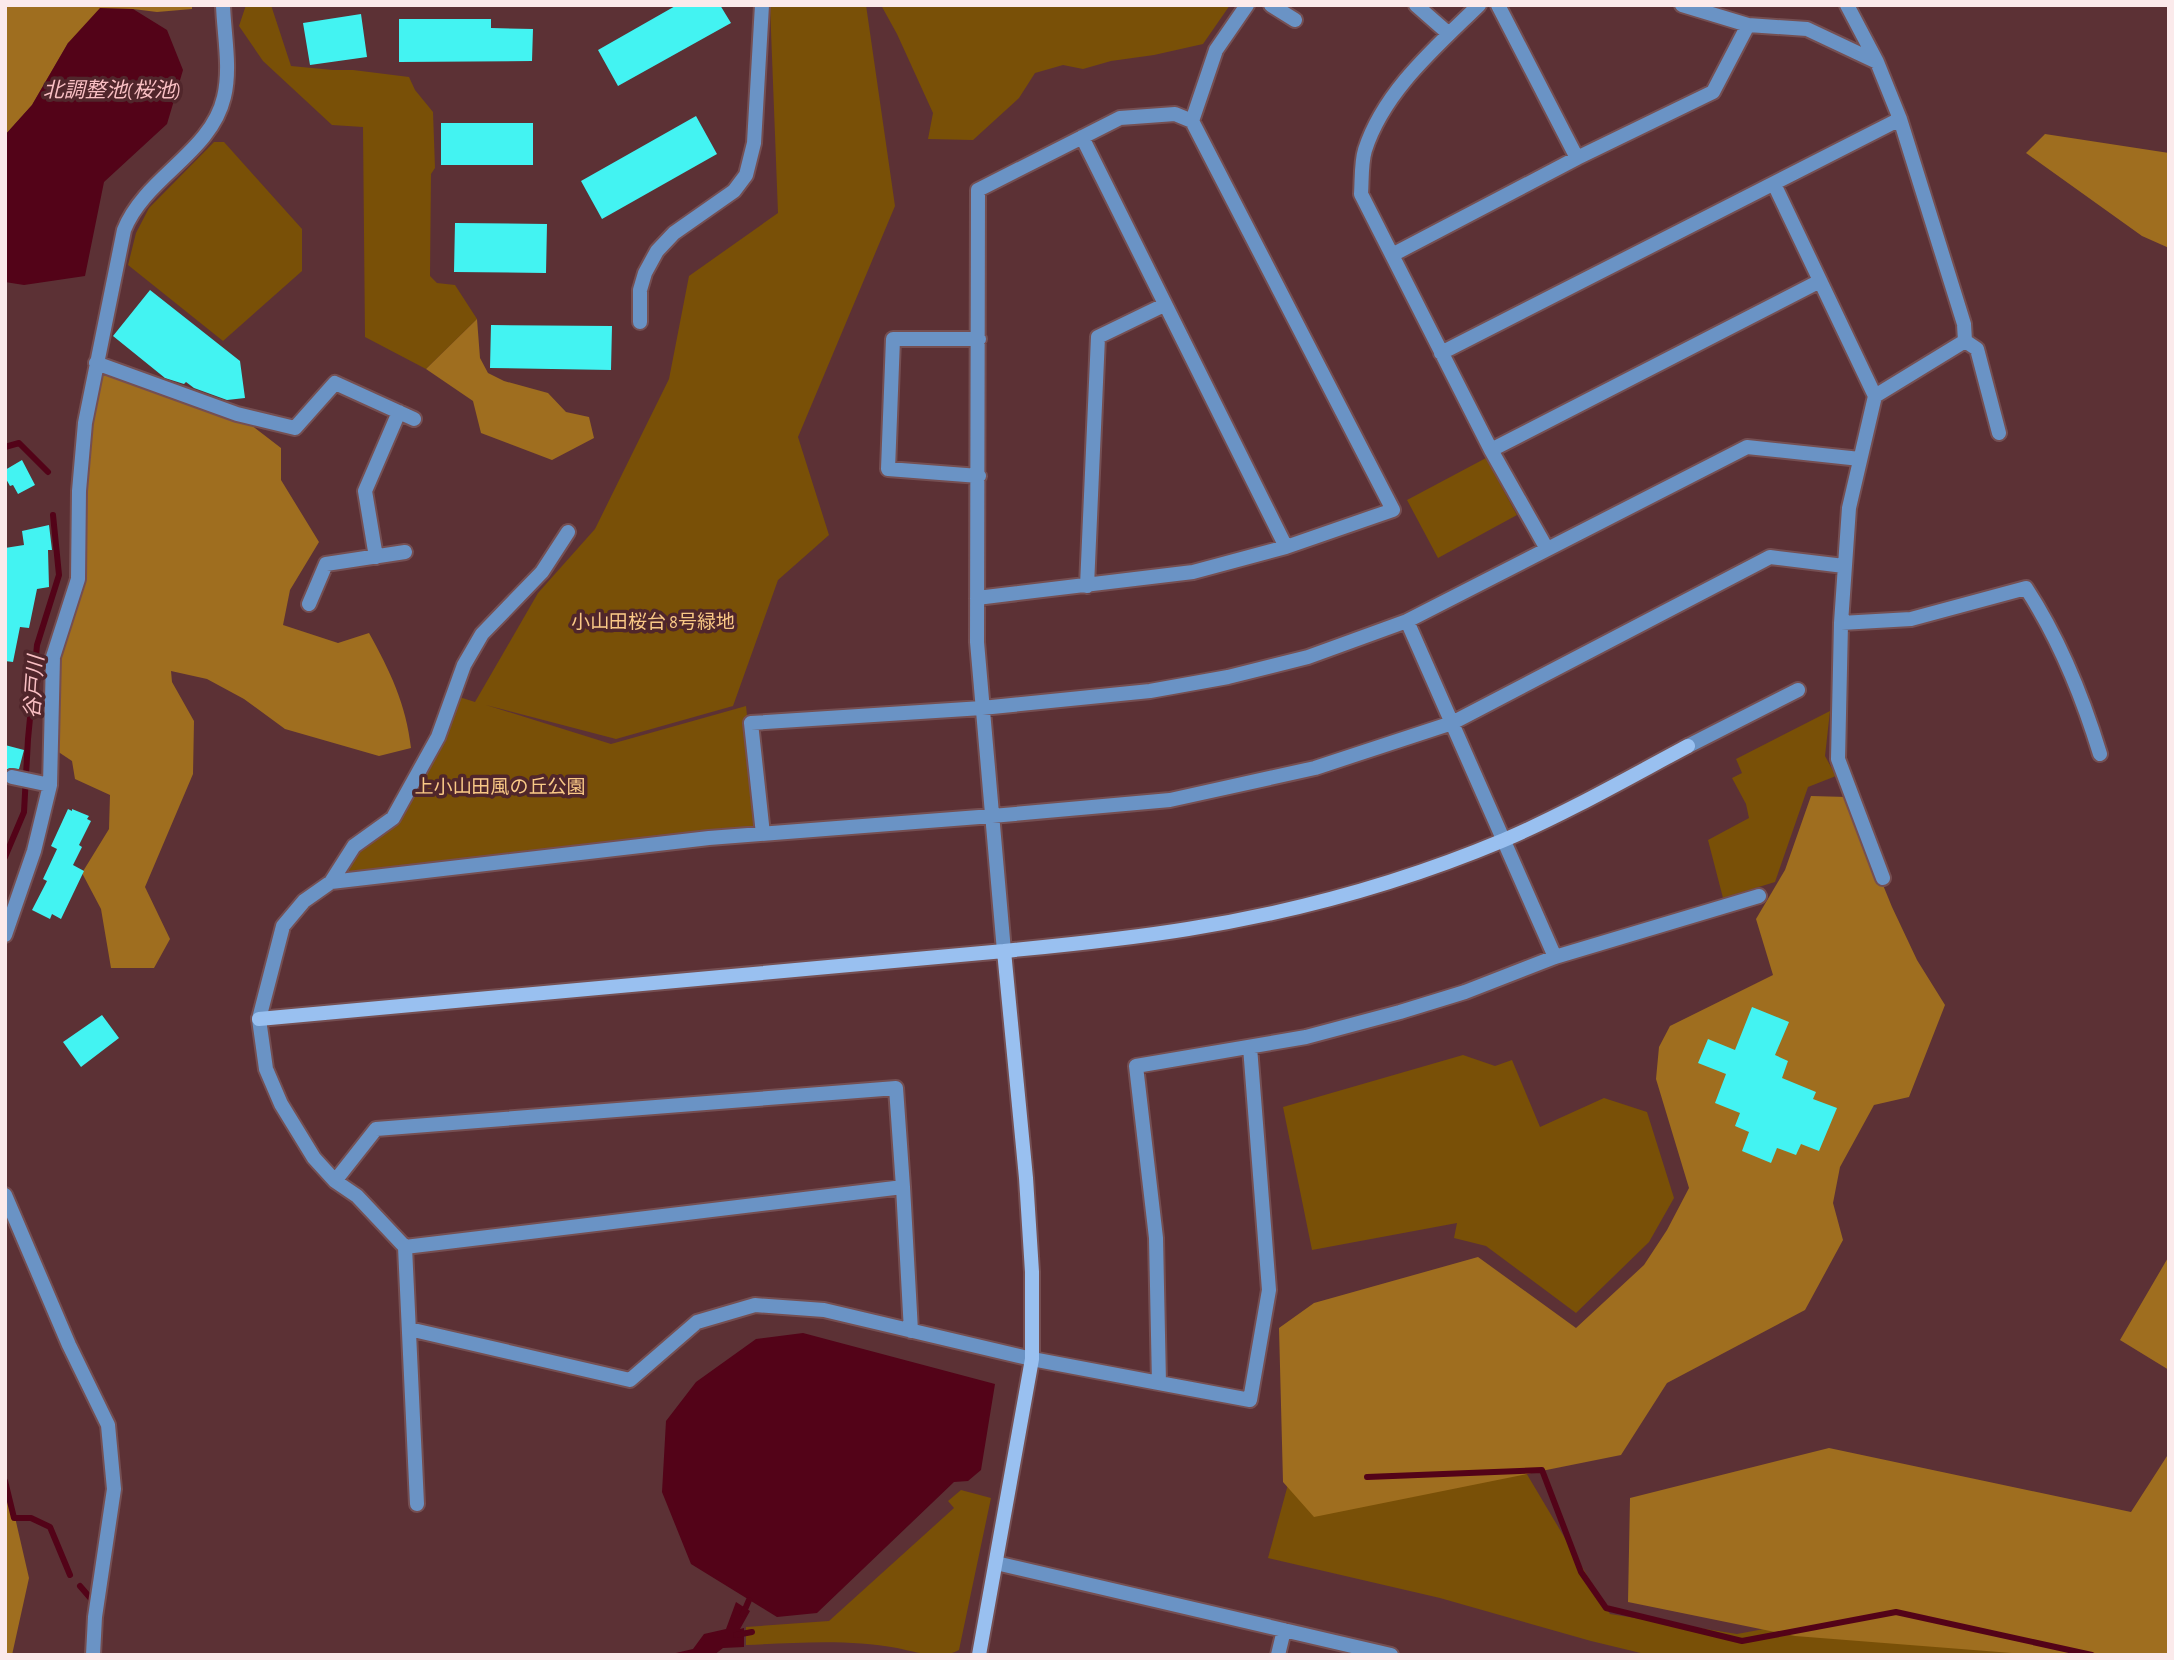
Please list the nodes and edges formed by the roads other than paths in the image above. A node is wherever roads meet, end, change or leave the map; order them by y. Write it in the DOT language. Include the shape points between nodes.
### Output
graph roads {
  1 [pos="223,5"];
  2 [pos="762,5"];
  3 [pos="1247,5"];
  4 [pos="1271,5"];
  5 [pos="1416,5"];
  6 [pos="1479,5"];
  7 [pos="1498,5"];
  8 [pos="1682,5"];
  9 [pos="1847,5"];
  10 [pos="1295,20"];
  11 [pos="1748,26"];
  12 [pos="1449,34"];
  13 [pos="1877,62"];
  14 [pos="1899,119"];
  15 [pos="1192,121"];
  16 [pos="1082,137"];
  17 [pos="1577,158"];
  18 [pos="1774,184"];
  19 [pos="1392,255"];
  20 [pos="1820,281"];
  21 [pos="1164,305"];
  22 [pos="640,321"];
  23 [pos="979,339"];
  24 [pos="1965,341"];
  25 [pos="1441,354"];
  26 [pos="96,363"];
  27 [pos="1875,396"];
  28 [pos="399,412"];
  29 [pos="414,419"];
  30 [pos="1998,433"];
  31 [pos="1491,450"];
  32 [pos="1860,459"];
  33 [pos="979,476"];
  34 [pos="568,532"];
  35 [pos="1286,547"];
  36 [pos="1547,549"];
  37 [pos="405,552"];
  38 [pos="376,557"];
  39 [pos="1844,566"];
  40 [pos="1087,586"];
  41 [pos="977,598"];
  42 [pos="309,604"];
  43 [pos="1407,621"];
  44 [pos="1841,623"];
  45 [pos="1798,690"];
  46 [pos="982,708"];
  47 [pos="1452,723"];
  48 [pos="2100,754"];
  49 [pos="12,777"];
  50 [pos="45,783"];
  51 [pos="992,816"];
  52 [pos="763,834"];
  53 [pos="1504,840"];
  54 [pos="1883,878"];
  55 [pos="331,883"];
  56 [pos="1759,896"];
  57 [pos="5,935"];
  58 [pos="1004,951"];
  59 [pos="1555,957"];
  60 [pos="259,1019"];
  61 [pos="1250,1047"];
  62 [pos="335,1181"];
  63 [pos="903,1187"];
  64 [pos="5,1195"];
  65 [pos="405,1247"];
  66 [pos="409,1329"];
  67 [pos="911,1331"];
  68 [pos="1032,1359"];
  69 [pos="1159,1383"];
  70 [pos="417,1504"];
  71 [pos="996,1563"];
  72 [pos="1284,1630"];
  73 [pos="93,1655"];
  74 [pos="979,1655"];
  75 [pos="1278,1655"];
  76 [pos="1391,1655"];
  1 -- 26 [label="street" via="227,71 218,116 131,213"];
  2 -- 22 [label="street" via="754,143 746,175 734,191 674,233 657,251 640,290"];
  3 -- 15 [label="street" via="1216,50"];
  4 -- 10 [label="street"];
  5 -- 12 [label="street"];
  6 -- 12 [label="street"];
  7 -- 17 [label="street"];
  8 -- 11 [label="street"];
  9 -- 13 [label="street"];
  11 -- 13 [label="street" via="1807,29"];
  11 -- 17 [label="street" via="1713,92"];
  12 -- 19 [label="street" via="1387,104 1365,151 1361,194"];
  13 -- 14 [label="street"];
  14 -- 18 [label="street"];
  14 -- 24 [label="street" via="1964,324"];
  15 -- 16 [label="street" via="1175,114 1120,118"];
  15 -- 35 [label="street" via="1393,510"];
  16 -- 21 [label="street"];
  16 -- 23 [label="street" via="978,190"];
  17 -- 19 [label="street"];
  18 -- 20 [label="street"];
  18 -- 25 [label="street"];
  19 -- 25 [label="street"];
  20 -- 27 [label="street"];
  20 -- 31 [label="street"];
  21 -- 35 [label="street"];
  21 -- 40 [label="street" via="1098,337"];
  23 -- 33 [label="street"];
  23 -- 33 [label="street" via="894,339 888,469"];
  24 -- 27 [label="street"];
  24 -- 30 [label="street" via="1977,349"];
  25 -- 31 [label="street"];
  26 -- 28 [label="street" via="237,414 295,428 335,383"];
  26 -- 50 [label="street" via="79,491 79,579 53,657"];
  27 -- 32 [label="street"];
  28 -- 29 [label="street"];
  28 -- 38 [label="street" via="365,491"];
  31 -- 36 [label="street"];
  32 -- 36 [label="street" via="1747,447"];
  32 -- 39 [label="street" via="1849,508"];
  33 -- 41 [label="street"];
  34 -- 55 [label="street" via="542,572 482,634 464,665 438,737 394,818 354,846"];
  35 -- 40 [label="street" via="1192,572"];
  36 -- 43 [label="street"];
  37 -- 38 [label="street"];
  38 -- 42 [label="street" via="326,564"];
  39 -- 44 [label="street"];
  39 -- 47 [label="street" via="1770,557"];
  40 -- 41 [label="street"];
  41 -- 46 [label="street"];
  43 -- 46 [label="street" via="1308,657 1228,677 1150,691"];
  43 -- 47 [label="street"];
  44 -- 48 [label="street" via="1911,619 2026,588 2072,672"];
  44 -- 54 [label="street" via="1838,759"];
  45 -- 53 [label="street"];
  46 -- 51 [label="street"];
  46 -- 52 [label="street" via="751,723"];
  47 -- 51 [label="street" via="1315,768 1170,800"];
  47 -- 53 [label="street"];
  49 -- 50 [label="street"];
  50 -- 57 [label="street" via="34,851"];
  51 -- 52 [label="street"];
  51 -- 58 [label="street"];
  52 -- 55 [label="street"];
  53 -- 58 [label="street" via="1390,881 1269,913 1158,934"];
  53 -- 59 [label="street"];
  55 -- 60 [label="street" via="304,901 283,926"];
  56 -- 59 [label="street"];
  58 -- 60 [label="street"];
  58 -- 68 [label="street" via="1026,1178"];
  59 -- 61 [label="street" via="1400,1012"];
  60 -- 62 [label="street" via="266,1069 281,1104 314,1158"];
  61 -- 69 [label="street" via="1136,1066 1156,1238"];
  61 -- 69 [label="street" via="1269,1290 1250,1400"];
  62 -- 63 [label="street" via="376,1129 897,1088"];
  62 -- 65 [label="street" via="357,1196"];
  63 -- 65 [label="street"];
  63 -- 67 [label="street"];
  64 -- 73 [label="street" via="108,1425 114,1489"];
  65 -- 66 [label="street"];
  66 -- 67 [label="street" via="630,1380 697,1322 755,1306 824,1310"];
  66 -- 70 [label="street"];
  67 -- 68 [label="street"];
  68 -- 69 [label="street"];
  68 -- 71 [label="street"];
  71 -- 72 [label="street"];
  71 -- 74 [label="street"];
  72 -- 75 [label="street"];
  72 -- 76 [label="street"];
}
